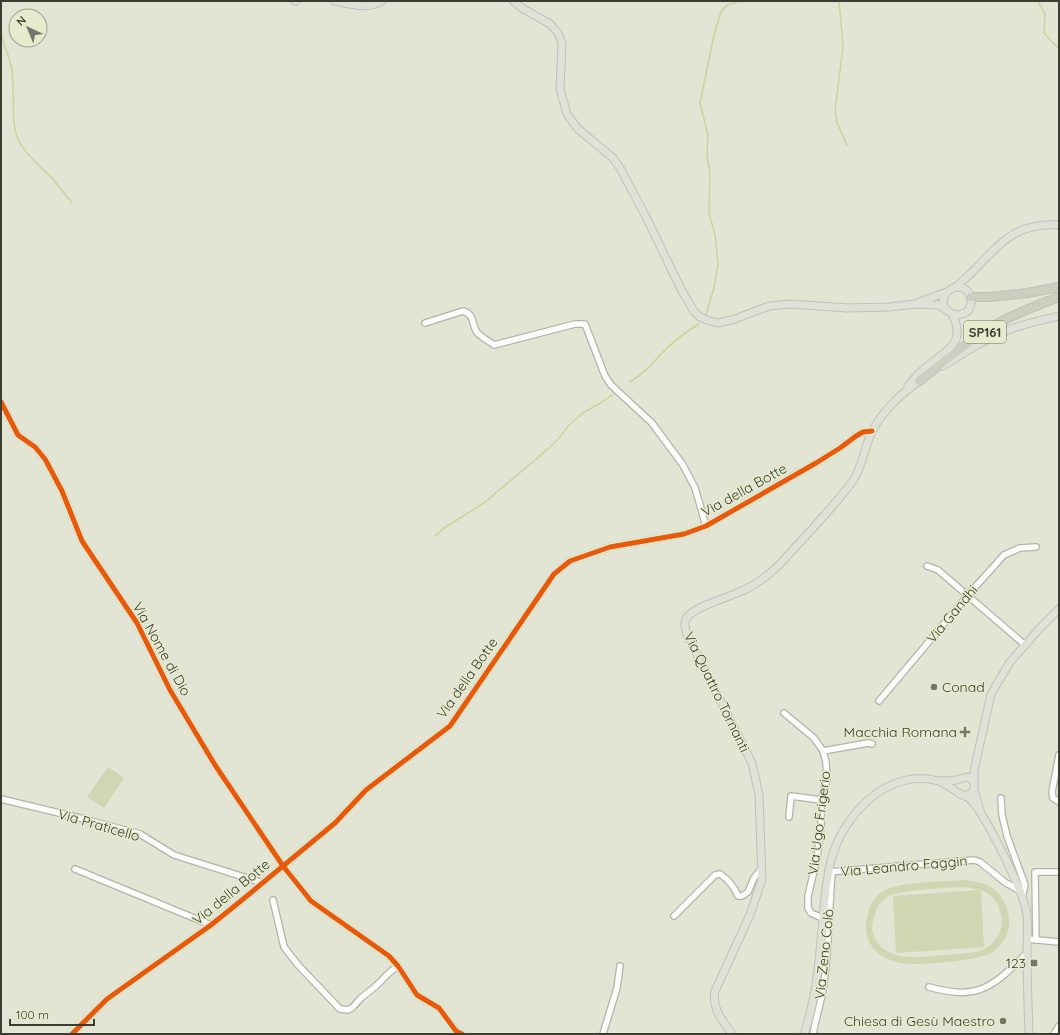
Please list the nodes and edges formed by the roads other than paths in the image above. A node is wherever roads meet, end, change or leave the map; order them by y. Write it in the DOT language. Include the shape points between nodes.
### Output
graph roads {
  1 [pos="334,1"];
  2 [pos="382,1"];
  3 [pos="513,1"];
  4 [pos="1059,225"];
  5 [pos="972,272"];
  6 [pos="956,287"];
  7 [pos="1059,287"];
  8 [pos="947,292"];
  9 [pos="969,294"];
  10 [pos="1059,297"];
  11 [pos="915,304"];
  12 [pos="946,309"];
  13 [pos="952,314"];
  14 [pos="1059,316"];
  15 [pos="425,323"];
  16 [pos="919,381"];
  17 [pos="902,395"];
  18 [pos="1,402"];
  19 [pos="872,431"];
  20 [pos="706,526"];
  21 [pos="1036,548"];
  22 [pos="927,566"];
  23 [pos="968,595"];
  24 [pos="1059,609"];
  25 [pos="1025,645"];
  26 [pos="879,701"];
  27 [pos="784,713"];
  28 [pos="872,744"];
  29 [pos="823,751"];
  30 [pos="1059,755"];
  31 [pos="976,762"];
  32 [pos="962,778"];
  33 [pos="940,782"];
  34 [pos="974,786"];
  35 [pos="957,790"];
  36 [pos="965,796"];
  37 [pos="1001,798"];
  38 [pos="1,799"];
  39 [pos="821,800"];
  40 [pos="1059,802"];
  41 [pos="981,814"];
  42 [pos="789,817"];
  43 [pos="283,866"];
  44 [pos="75,869"];
  45 [pos="761,870"];
  46 [pos="830,872"];
  47 [pos="1059,872"];
  48 [pos="263,883"];
  49 [pos="1019,890"];
  50 [pos="1022,898"];
  51 [pos="273,900"];
  52 [pos="674,916"];
  53 [pos="822,918"];
  54 [pos="211,925"];
  55 [pos="1027,938"];
  56 [pos="1036,940"];
  57 [pos="1059,942"];
  58 [pos="1027,953"];
  59 [pos="398,966"];
  60 [pos="620,966"];
  61 [pos="929,987"];
  62 [pos="1059,1026"];
  63 [pos="72,1034"];
  64 [pos="462,1034"];
  65 [pos="603,1034"];
  66 [pos="732,1034"];
  67 [pos="804,1034"];
  68 [pos="813,1034"];
  69 [pos="1029,1034"];
  70 [pos="1054,1034"];
  1 -- 2 [label="main road" via="365,6"];
  3 -- 11 [label="main road" via="550,24 558,33 562,43 560,89 567,114 578,129 613,158 620,168 681,289 693,310 700,316 717,323 776,305 848,308"];
  4 -- 5 [label="main road" via="1034,227 1012,235 995,248"];
  5 -- 6 [label="main road"];
  5 -- 9 [label="main road" via="968,282"];
  6 -- 8 [label="main road"];
  6 -- 9 [label="main road"];
  7 -- 9 [label="highway" via="989,297"];
  8 -- 11 [label="main road"];
  8 -- 12 [label="main road" via="944,300"];
  9 -- 13 [label="main road" via="972,302 968,311 959,315"];
  10 -- 16 [label="highway, SP161" via="995,325"];
  11 -- 12 [label="main road" via="938,305"];
  12 -- 13 [label="main road"];
  13 -- 17 [label="main road" via="957,328 955,343 919,374"];
  14 -- 16 [label="main road" via="1033,322 978,344"];
  15 -- 20 [label="street, Via della Botte" via="463,311 468,312 476,331 494,344 584,324 611,385 652,423 683,465 695,488"];
  16 -- 17 [label="main road"];
  17 -- 19 [label="main road, Via Quattro Tornanti" via="882,415"];
  18 -- 43 [label="street, Via Nome di Dio" via="18,435 35,447 45,459 62,491 82,541 137,623 170,690 215,765"];
  19 -- 20 [label="street, Via della Botte" via="856,436 816,463"];
  19 -- 45 [label="main road, Via Quattro Tornanti" via="860,468 854,478 830,509 779,564 746,589 692,612 687,617 685,629 689,639 752,763 759,795"];
  20 -- 43 [label="street, Via della Botte" via="684,534 610,548 570,561 554,574 450,726 366,790 335,823"];
  21 -- 23 [label="street, Via Gandhi" via="1020,548 1004,555"];
  22 -- 23 [label="street" via="938,570"];
  23 -- 25 [label="street"];
  23 -- 26 [label="street, Via Gandhi"];
  24 -- 25 [label="main road"];
  25 -- 31 [label="main road" via="1010,662 991,694"];
  27 -- 29 [label="street, Via Ugo Frigerio" via="814,738"];
  28 -- 29 [label="street"];
  29 -- 39 [label="street, Via Ugo Frigerio" via="827,780"];
  30 -- 40 [label="street" via="1052,792 1053,798"];
  31 -- 32 [label="main road"];
  31 -- 34 [label="main road"];
  32 -- 33 [label="main road"];
  32 -- 34 [label="main road" via="970,778"];
  32 -- 35 [label="main road" via="956,784"];
  33 -- 35 [label="main road"];
  33 -- 46 [label="main road" via="910,779 879,792 845,828 834,850"];
  34 -- 36 [label="main road" via="970,794"];
  34 -- 41 [label="main road"];
  35 -- 36 [label="main road"];
  36 -- 41 [label="main road"];
  37 -- 50 [label="street" via="1007,836 1025,885"];
  38 -- 48 [label="street, Via Praticello" via="140,834 174,855"];
  39 -- 42 [label="street" via="791,796"];
  39 -- 53 [label="street, Via Ugo Frigerio" via="817,858 808,896 808,908 811,913"];
  41 -- 49 [label="main road"];
  43 -- 48 [label="street, Via della Botte"];
  43 -- 59 [label="street, Via Nome di Dio" via="311,901 389,956"];
  44 -- 54 [label="street, Via della Botte"];
  45 -- 52 [label="street" via="748,892 742,896 738,896 728,879 720,874 715,875"];
  45 -- 66 [label="main road, Via Quattro Tornanti" via="762,879 750,915 714,996 717,1009"];
  46 -- 49 [label="street, Via Leandro Faggin" via="974,860"];
  46 -- 53 [label="main road"];
  46 -- 68 [label="street, Via Zeno Colò" via="830,927 824,984"];
  47 -- 56 [label="street" via="1035,872"];
  48 -- 54 [label="street, Via della Botte"];
  49 -- 50 [label="main road"];
  50 -- 55 [label="main road" via="1026,909"];
  51 -- 59 [label="street" via="284,947 340,1009 352,1008"];
  53 -- 67 [label="main road" via="816,982"];
  54 -- 63 [label="street, Via della Botte" via="107,999"];
  55 -- 56 [label="street"];
  55 -- 58 [label="main road"];
  56 -- 57 [label="street"];
  58 -- 61 [label="street" via="1007,973 986,987 962,993"];
  58 -- 69 [label="main road"];
  59 -- 64 [label="street, Via Nome di Dio" via="418,995 439,1008"];
  60 -- 65 [label="street" via="617,988"];
  62 -- 70 [label="street"];
}
